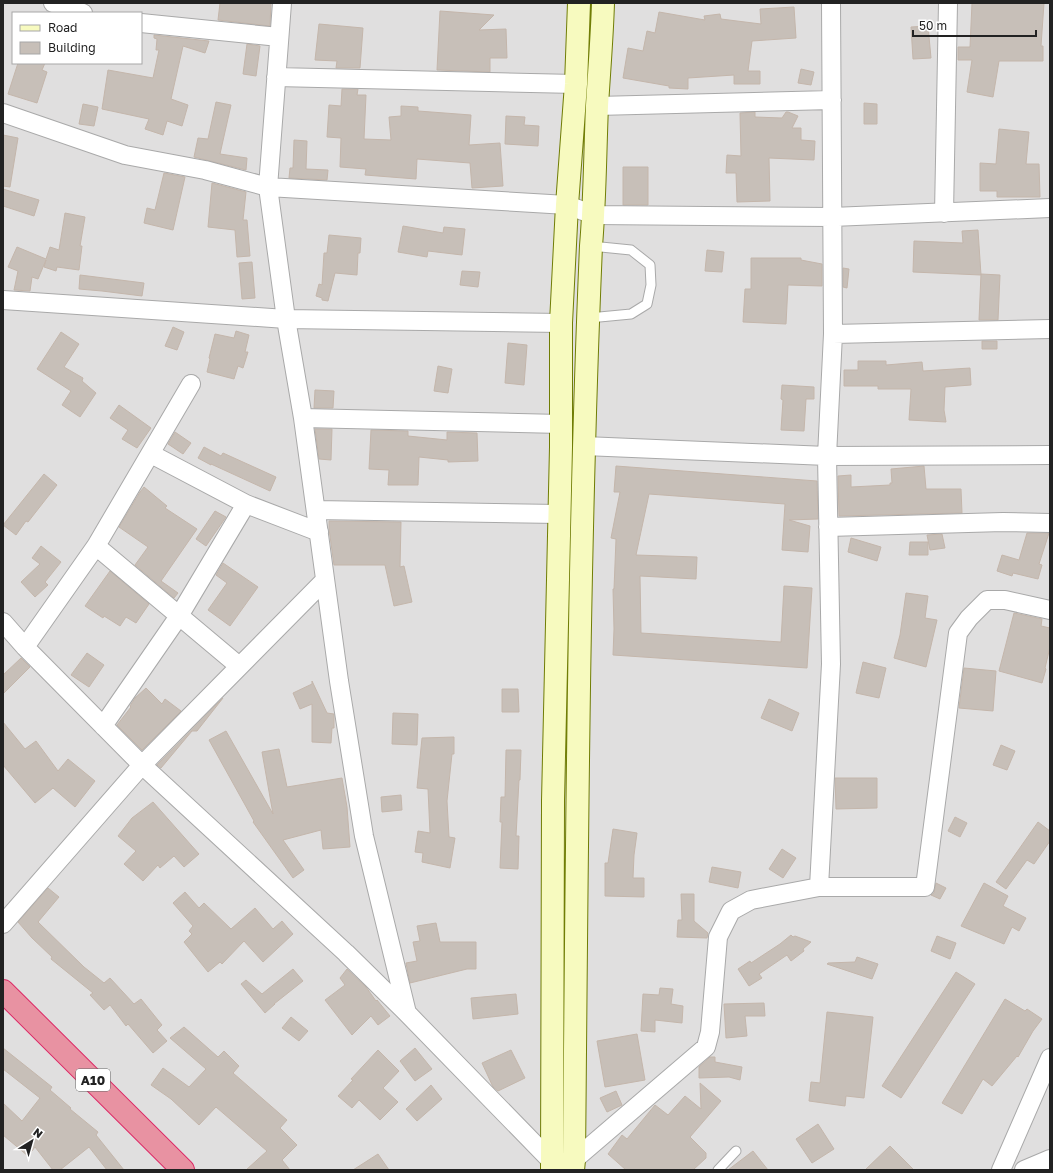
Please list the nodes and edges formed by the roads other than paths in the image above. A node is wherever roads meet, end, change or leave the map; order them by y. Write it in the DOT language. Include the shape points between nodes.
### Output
graph roads {
  1 [pos="53,3"];
  2 [pos="282,3"];
  3 [pos="579,3"];
  4 [pos="603,3"];
  5 [pos="831,3"];
  6 [pos="948,3"];
  7 [pos="81,12"];
  8 [pos="142,23"];
  9 [pos="279,37"];
  10 [pos="276,77"];
  11 [pos="576,84"];
  12 [pos="832,100"];
  13 [pos="598,106"];
  14 [pos="3,113"];
  15 [pos="268,187"];
  16 [pos="567,205"];
  17 [pos="1050,208"];
  18 [pos="944,213"];
  19 [pos="594,215"];
  20 [pos="832,216"];
  21 [pos="591,246"];
  22 [pos="3,300"];
  23 [pos="588,318"];
  24 [pos="286,319"];
  25 [pos="561,323"];
  26 [pos="1050,329"];
  27 [pos="833,334"];
  28 [pos="191,384"];
  29 [pos="303,418"];
  30 [pos="561,424"];
  31 [pos="584,446"];
  32 [pos="151,454"];
  33 [pos="1050,455"];
  34 [pos="827,456"];
  35 [pos="246,504"];
  36 [pos="316,510"];
  37 [pos="559,514"];
  38 [pos="1050,523"];
  39 [pos="828,527"];
  40 [pos="319,532"];
  41 [pos="96,546"];
  42 [pos="325,580"];
  43 [pos="1050,610"];
  44 [pos="179,616"];
  45 [pos="3,622"];
  46 [pos="25,647"];
  47 [pos="239,666"];
  48 [pos="103,726"];
  49 [pos="142,765"];
  50 [pos="819,887"];
  51 [pos="3,924"];
  52 [pos="3,991"];
  53 [pos="407,1013"];
  54 [pos="1050,1058"];
  55 [pos="736,1150"];
  56 [pos="1046,1164"];
  57 [pos="562,1167"];
  58 [pos="183,1170"];
  59 [pos="718,1170"];
  60 [pos="1001,1170"];
  61 [pos="1024,1170"];
  1 -- 7 [label="street"];
  2 -- 9 [label="street"];
  3 -- 11 [label="main road"];
  4 -- 13 [label="main road"];
  5 -- 12 [label="street"];
  6 -- 18 [label="street"];
  8 -- 9 [label="street"];
  9 -- 10 [label="street"];
  10 -- 11 [label="street"];
  10 -- 15 [label="street"];
  11 -- 16 [label="main road"];
  12 -- 13 [label="street"];
  12 -- 20 [label="street"];
  13 -- 19 [label="main road"];
  14 -- 15 [label="street" via="125,155 205,170"];
  15 -- 16 [label="street"];
  15 -- 24 [label="street"];
  16 -- 19 [label="street"];
  16 -- 25 [label="main road"];
  17 -- 18 [label="street"];
  18 -- 20 [label="street"];
  19 -- 20 [label="street"];
  19 -- 21 [label="main road"];
  20 -- 27 [label="street"];
  21 -- 23 [label="main road"];
  21 -- 23 [label="lane" via="631,250 650,265 651,285 647,304 631,314"];
  22 -- 24 [label="street"];
  23 -- 31 [label="main road"];
  24 -- 25 [label="street"];
  24 -- 29 [label="street"];
  25 -- 30 [label="main road"];
  26 -- 27 [label="street"];
  27 -- 34 [label="street"];
  28 -- 32 [label="street"];
  29 -- 30 [label="street"];
  29 -- 36 [label="street"];
  30 -- 37 [label="main road"];
  31 -- 34 [label="street"];
  31 -- 57 [label="main road" via="577,803"];
  32 -- 35 [label="street"];
  32 -- 41 [label="street"];
  33 -- 34 [label="street"];
  34 -- 39 [label="street"];
  35 -- 40 [label="street"];
  35 -- 44 [label="street"];
  36 -- 37 [label="street"];
  36 -- 40 [label="street"];
  37 -- 57 [label="main road" via="553,801"];
  38 -- 39 [label="street"];
  39 -- 50 [label="street" via="831,664"];
  40 -- 42 [label="street"];
  41 -- 44 [label="street"];
  41 -- 46 [label="street"];
  42 -- 47 [label="street"];
  42 -- 53 [label="street" via="364,836"];
  43 -- 50 [label="street" via="1005,600 987,600 958,633 926,887"];
  44 -- 47 [label="street"];
  44 -- 48 [label="street"];
  45 -- 46 [label="street"];
  46 -- 48 [label="street"];
  47 -- 49 [label="street"];
  48 -- 49 [label="street"];
  49 -- 51 [label="street"];
  49 -- 53 [label="street" via="346,953"];
  50 -- 57 [label="street" via="751,900 730,911 718,937 710,1032 706,1047"];
  52 -- 58 [label="highway, A10"];
  53 -- 57 [label="street"];
  54 -- 60 [label="street"];
  55 -- 59 [label="lane"];
  56 -- 61 [label="street"];
}
